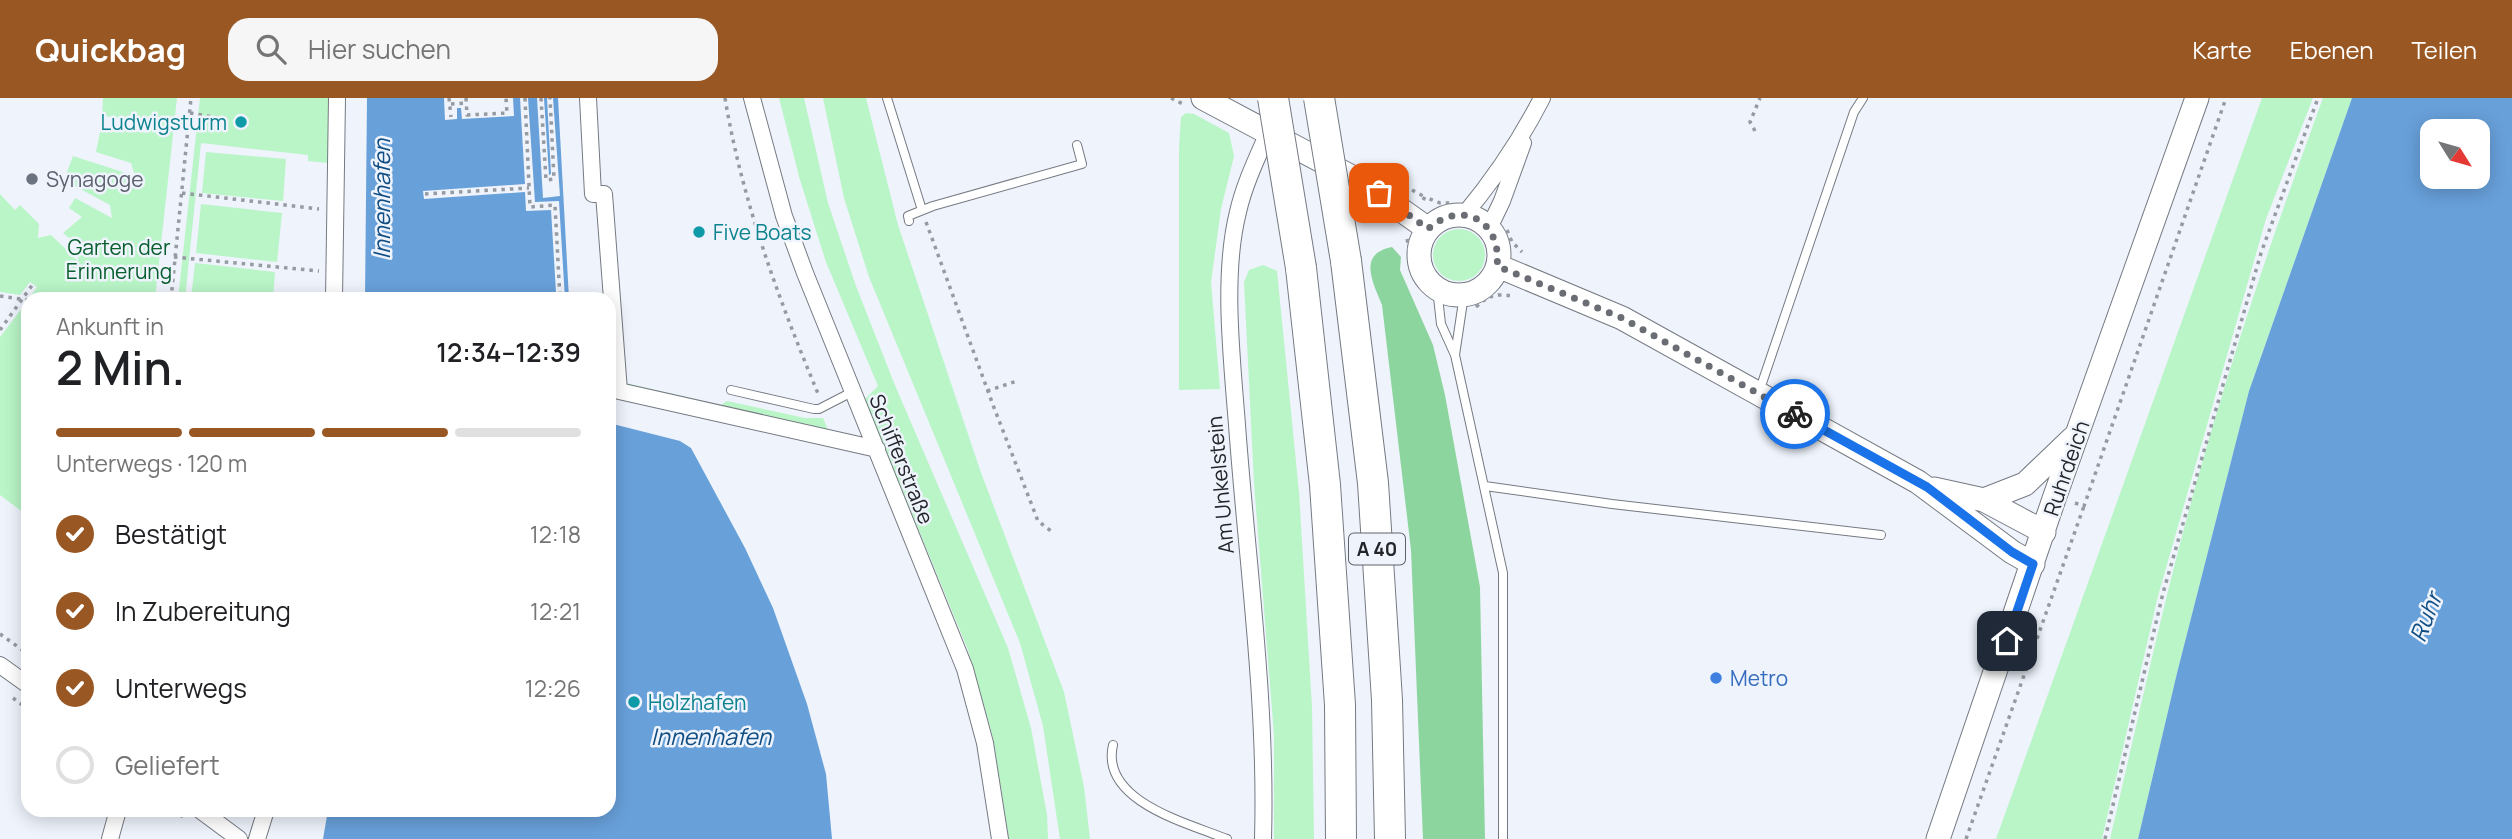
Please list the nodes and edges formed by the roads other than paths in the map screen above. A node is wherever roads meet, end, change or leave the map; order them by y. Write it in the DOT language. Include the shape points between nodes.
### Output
graph roads {
  1 [pos="337,98"];
  2 [pos="588,98"];
  3 [pos="752,98"];
  4 [pos="887,98"];
  5 [pos="1203,98"];
  6 [pos="1273,98"];
  7 [pos="1318,98"];
  8 [pos="1542,98"];
  9 [pos="1863,98"];
  10 [pos="2197,98"];
  11 [pos="1532,117"];
  12 [pos="1268,133"];
  13 [pos="1077,145"];
  14 [pos="922,210"];
  15 [pos="1464,215"];
  16 [pos="909,221"];
  17 [pos="1489,228"];
  18 [pos="1428,229"];
  19 [pos="1508,270"];
  20 [pos="1437,289"];
  21 [pos="334,292"];
  22 [pos="611,292"];
  23 [pos="1465,295"];
  24 [pos="616,352"];
  25 [pos="1455,355"];
  26 [pos="731,390"];
  27 [pos="852,392"];
  28 [pos="1759,394"];
  29 [pos="2077,435"];
  30 [pos="869,448"];
  31 [pos="1485,486"];
  32 [pos="1927,487"];
  33 [pos="1984,500"];
  34 [pos="2044,532"];
  35 [pos="1881,535"];
  36 [pos="2033,564"];
  37 [pos="0,665"];
  38 [pos="21,680"];
  39 [pos="1113,745"];
  40 [pos="116,817"];
  41 [pos="209,817"];
  42 [pos="264,817"];
  43 [pos="110,839"];
  44 [pos="239,839"];
  45 [pos="257,839"];
  46 [pos="1000,839"];
  47 [pos="1227,839"];
  48 [pos="1263,839"];
  49 [pos="1341,839"];
  50 [pos="1390,839"];
  51 [pos="1503,839"];
  52 [pos="1938,839"];
  1 -- 21 [label="street"];
  2 -- 22 [label="street, Schifferstraße" via="593,194 604,194"];
  3 -- 27 [label="street, Schifferstraße" via="784,216"];
  4 -- 14 [label="lane"];
  5 -- 12 [label="street"];
  6 -- 49 [label="highway, A 40, bridge" via="1301,268 1325,485 1340,705"];
  7 -- 50 [label="highway, A 40, bridge" via="1346,261 1373,483 1387,700"];
  8 -- 11 [label="street"];
  9 -- 28 [label="lane" via="1853,112"];
  10 -- 29 [label="street, Ruhrdeich"];
  11 -- 15 [label="street"];
  11 -- 17 [label="street"];
  12 -- 18 [label="street" via="1363,183"];
  12 -- 48 [label="street, Am Unkelstein" via="1237,213 1229,282 1262,724"];
  13 -- 14 [label="lane" via="1082,164"];
  14 -- 16 [label="lane" via="908,216"];
  15 -- 17 [label="street"];
  15 -- 18 [label="street" via="1444,217"];
  17 -- 19 [label="street"];
  18 -- 20 [label="street" via="1421,240 1420,267"];
  19 -- 23 [label="street"];
  19 -- 28 [label="street" via="1622,318"];
  20 -- 23 [label="street"];
  20 -- 25 [label="lane" via="1441,324"];
  23 -- 25 [label="lane"];
  24 -- 30 [label="street, Schifferstraße" via="619,391"];
  25 -- 31 [label="lane"];
  26 -- 27 [label="lane" via="808,408 824,407"];
  27 -- 30 [label="street, Schifferstraße"];
  28 -- 32 [label="street"];
  29 -- 33 [label="street" via="2025,484"];
  29 -- 34 [label="street, Ruhrdeich"];
  30 -- 46 [label="street, Schifferstraße" via="965,669 985,743"];
  31 -- 35 [label="lane"];
  31 -- 51 [label="lane" via="1503,573"];
  32 -- 33 [label="street"];
  32 -- 36 [label="street"];
  33 -- 34 [label="street"];
  34 -- 36 [label="street, Ruhrdeich"];
  36 -- 52 [label="street, Ruhrdeich"];
  37 -- 38 [label="street"];
  39 -- 47 [label="lane" via="1110,759 1123,787 1139,802"];
  40 -- 43 [label="street"];
  41 -- 44 [label="street"];
  42 -- 45 [label="street"];
}
